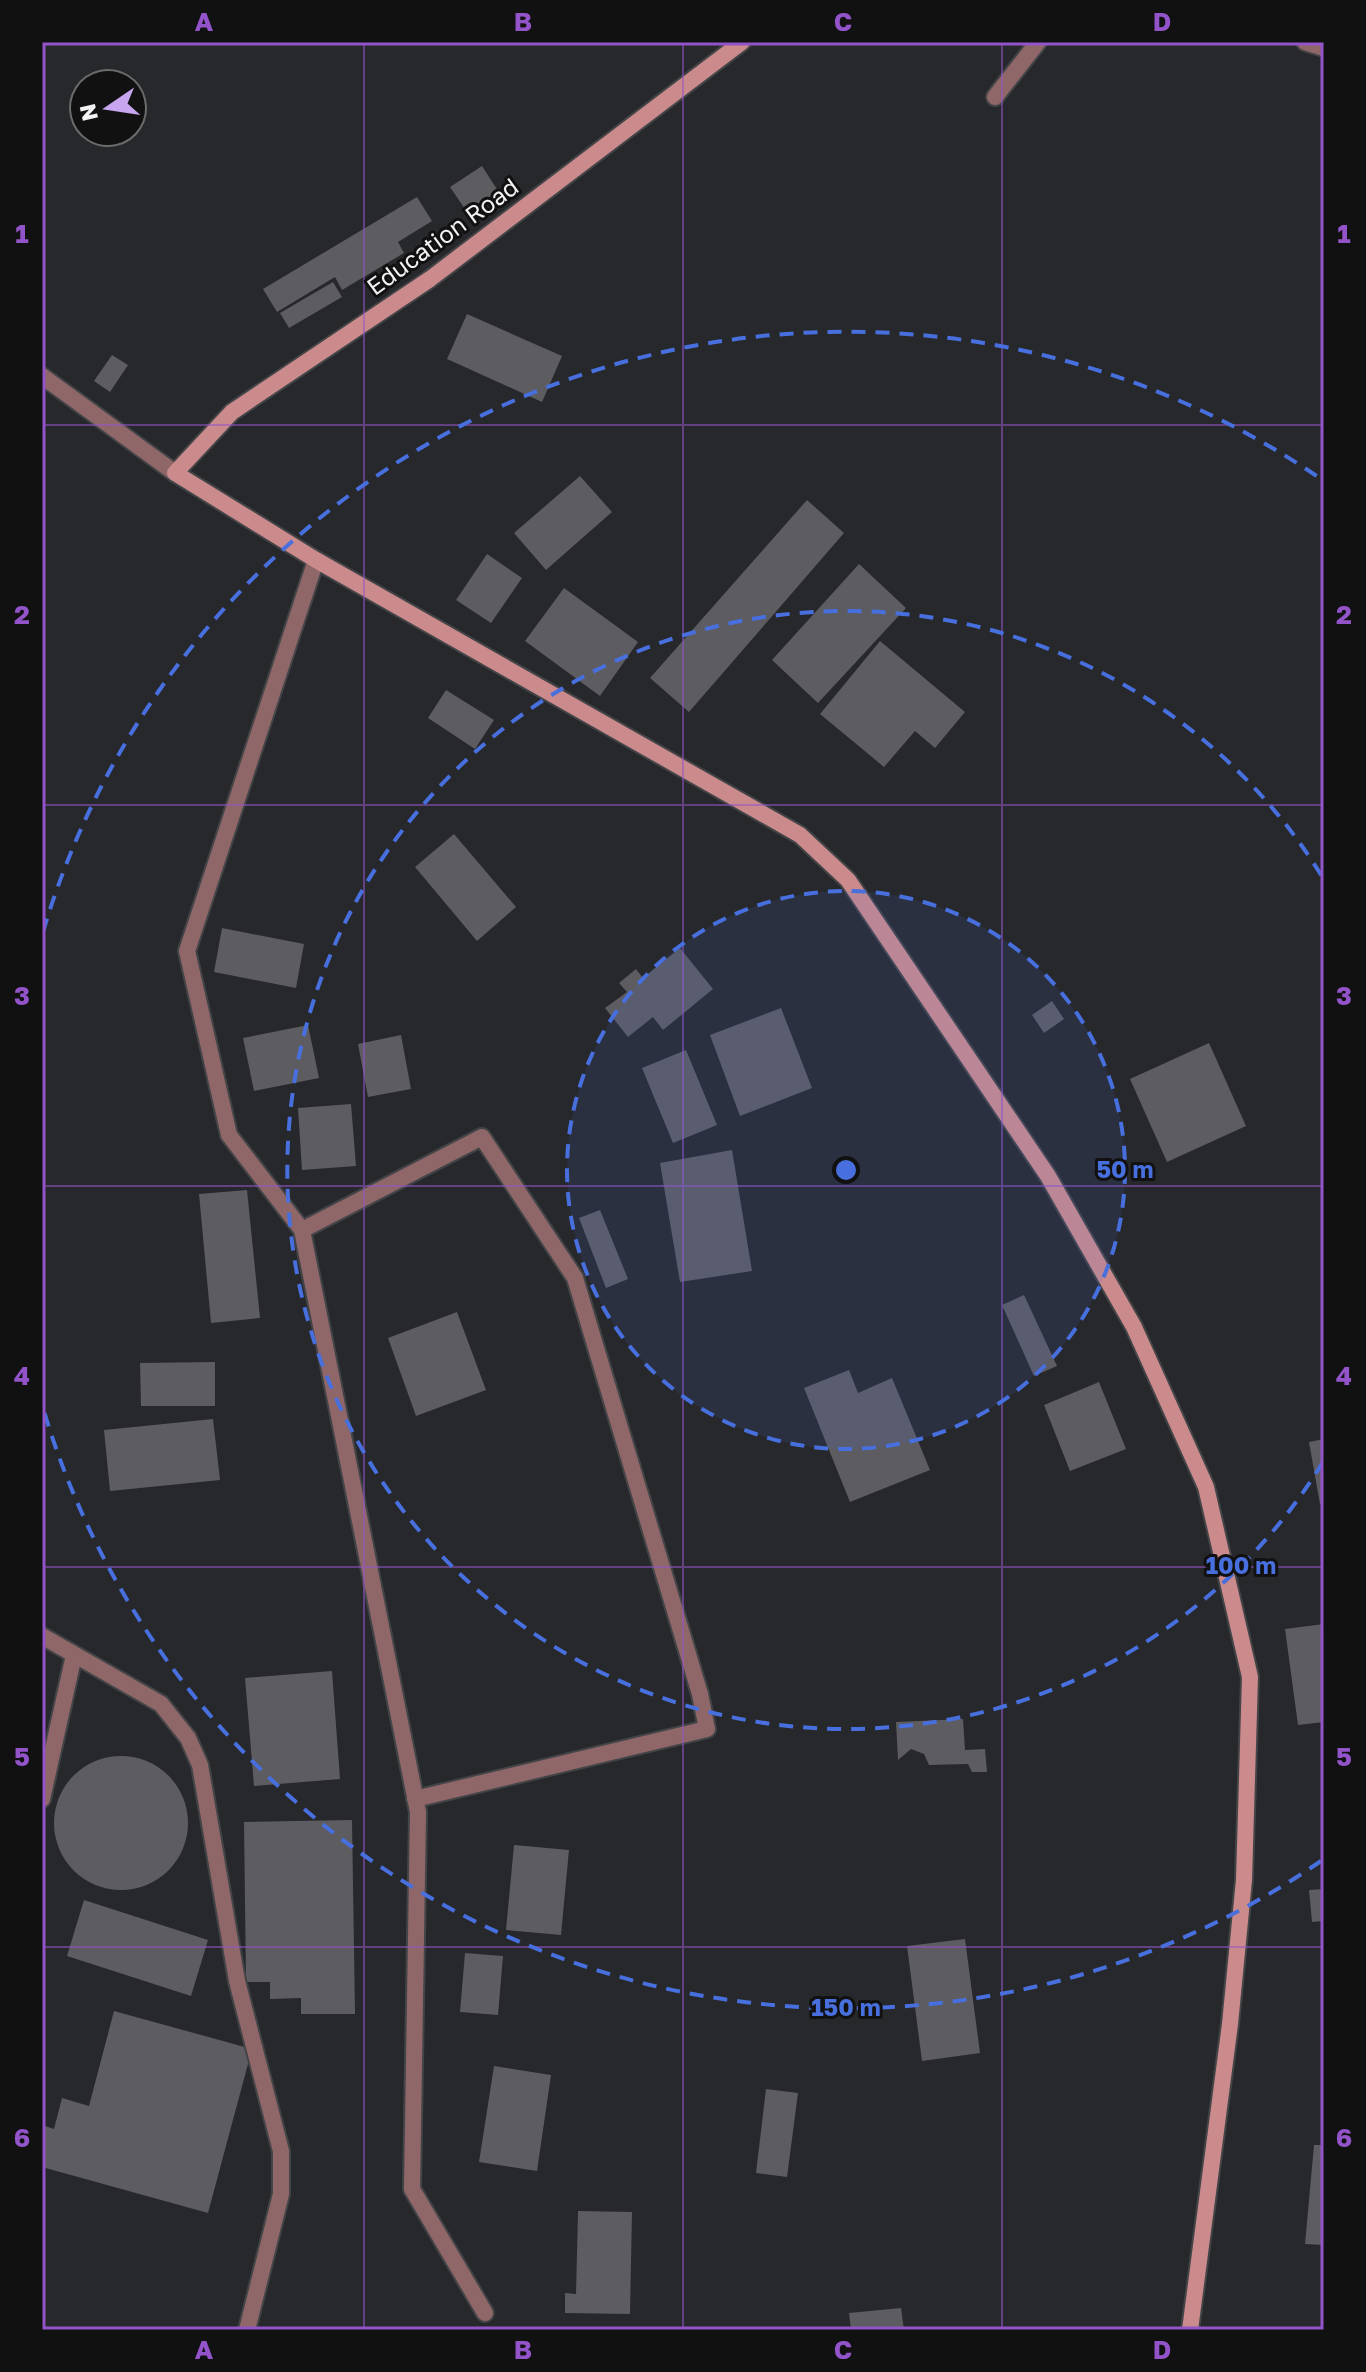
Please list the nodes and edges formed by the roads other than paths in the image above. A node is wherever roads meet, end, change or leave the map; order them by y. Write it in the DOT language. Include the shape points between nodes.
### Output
graph roads {
  1 [pos="742,42"];
  2 [pos="1038,42"];
  3 [pos="1305,42"];
  4 [pos="1324,48"];
  5 [pos="995,97"];
  6 [pos="42,376"];
  7 [pos="175,473"];
  8 [pos="316,560"];
  9 [pos="302,1230"];
  10 [pos="42,1636"];
  11 [pos="74,1655"];
  12 [pos="42,1799"];
  13 [pos="415,1799"];
  14 [pos="485,2313"];
  15 [pos="247,2330"];
  16 [pos="1190,2330"];
  1 -- 7 [label="street, Education Road" via="430,279 232,412"];
  2 -- 5 [label="street"];
  3 -- 4 [label="street"];
  6 -- 7 [label="street"];
  7 -- 8 [label="street"];
  8 -- 9 [label="street" via="187,951 229,1135"];
  8 -- 16 [label="street" via="800,835 848,880 1048,1176 1134,1327 1206,1487 1250,1677 1244,1880"];
  9 -- 13 [label="street"];
  9 -- 13 [label="street" via="482,1137 575,1278 707,1729"];
  10 -- 11 [label="street"];
  11 -- 12 [label="street"];
  11 -- 15 [label="street" via="161,1704 188,1738 200,1765 237,1981 281,2151 281,2194"];
  13 -- 14 [label="street" via="412,2189"];
}
